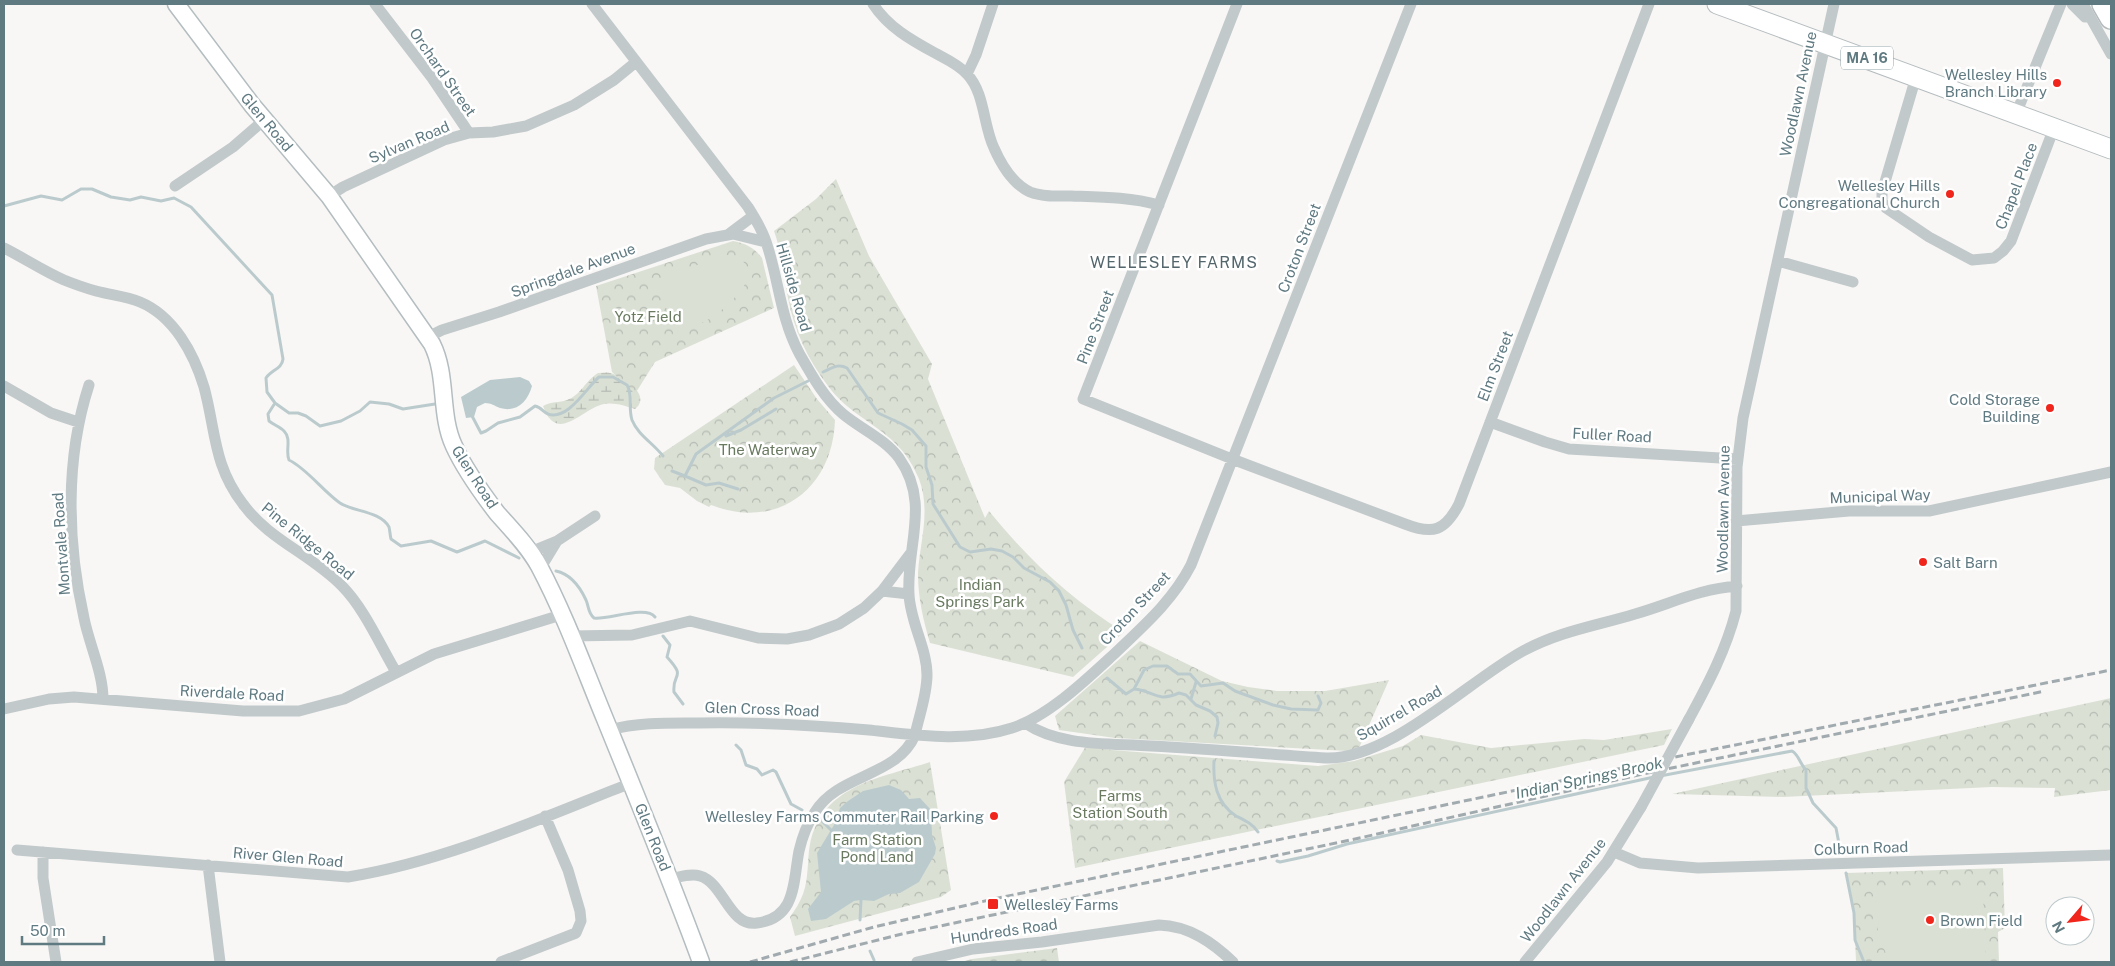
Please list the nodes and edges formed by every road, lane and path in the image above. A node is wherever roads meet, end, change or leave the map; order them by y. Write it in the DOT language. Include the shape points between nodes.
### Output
graph roads {
  1 [pos="176,4"];
  2 [pos="375,4"];
  3 [pos="592,4"];
  4 [pos="873,4"];
  5 [pos="993,4"];
  6 [pos="1237,4"];
  7 [pos="1411,4"];
  8 [pos="1648,4"];
  9 [pos="1717,4"];
  10 [pos="1834,4"];
  11 [pos="2061,4"];
  12 [pos="2072,4"];
  13 [pos="2083,4"];
  14 [pos="2103,4"];
  15 [pos="2111,18"];
  16 [pos="1824,42"];
  17 [pos="2108,49"];
  18 [pos="636,62"];
  19 [pos="967,74"];
  20 [pos="1916,77"];
  21 [pos="2016,114"];
  22 [pos="264,120"];
  23 [pos="2054,128"];
  24 [pos="469,133"];
  25 [pos="2111,149"];
  26 [pos="175,186"];
  27 [pos="329,196"];
  28 [pos="1159,205"];
  29 [pos="753,216"];
  30 [pos="729,234"];
  31 [pos="766,242"];
  32 [pos="4,248"];
  33 [pos="1778,261"];
  34 [pos="1853,282"];
  35 [pos="428,337"];
  36 [pos="89,385"];
  37 [pos="4,386"];
  38 [pos="78,422"];
  39 [pos="1490,422"];
  40 [pos="1232,459"];
  41 [pos="1737,459"];
  42 [pos="2111,472"];
  43 [pos="595,516"];
  44 [pos="1736,521"];
  45 [pos="557,541"];
  46 [pos="530,552"];
  47 [pos="911,552"];
  48 [pos="540,569"];
  49 [pos="1737,586"];
  50 [pos="882,591"];
  51 [pos="909,594"];
  52 [pos="561,615"];
  53 [pos="571,636"];
  54 [pos="396,672"];
  55 [pos="103,699"];
  56 [pos="4,709"];
  57 [pos="1025,723"];
  58 [pos="609,730"];
  59 [pos="915,735"];
  60 [pos="631,783"];
  61 [pos="546,816"];
  62 [pos="17,850"];
  63 [pos="44,852"];
  64 [pos="1614,852"];
  65 [pos="2111,856"];
  66 [pos="208,865"];
  67 [pos="670,879"];
  68 [pos="56,962"];
  69 [pos="220,962"];
  70 [pos="501,962"];
  71 [pos="701,962"];
  72 [pos="917,962"];
  73 [pos="1233,962"];
  74 [pos="1525,962"];
  1 -- 22 [label="street, Glen Road"];
  2 -- 24 [label="street, Orchard Street"];
  3 -- 18 [label="street, Hillside Road"];
  4 -- 19 [label="street" via="903,34"];
  5 -- 19 [label="street"];
  6 -- 28 [label="street, Pine Street"];
  7 -- 40 [label="street, Croton Street"];
  8 -- 39 [label="street, Elm Street"];
  9 -- 16 [label="main road, MA 16"];
  10 -- 16 [label="street, Woodlawn Avenue"];
  11 -- 21 [label="street"];
  12 -- 17 [label="street"];
  13 -- 17 [label="street"];
  14 -- 15 [label="highway"];
  16 -- 20 [label="main road, MA 16"];
  16 -- 33 [label="street, Woodlawn Avenue"];
  18 -- 24 [label="street, Sylvan Road" via="574,105 526,126"];
  18 -- 29 [label="street, Hillside Road"];
  19 -- 28 [label="street" via="977,90 988,134 997,154 1011,176 1024,188 1042,195 1118,198"];
  20 -- 21 [label="main road, MA 16"];
  20 -- 23 [label="street, Chapel Place" via="1882,201 1886,208 1929,237 1972,260 1994,258 2010,241"];
  21 -- 23 [label="main road, MA 16"];
  22 -- 26 [label="street" via="233,147"];
  22 -- 27 [label="street, Glen Road"];
  23 -- 25 [label="main road, MA 16"];
  24 -- 27 [label="street, Sylvan Road" via="435,144"];
  27 -- 35 [label="street, Glen Road"];
  28 -- 40 [label="street, Pine Street" via="1084,399"];
  29 -- 30 [label="street, Springdale Avenue"];
  29 -- 31 [label="street, Hillside Road"];
  30 -- 31 [label="street, Springdale Avenue"];
  30 -- 35 [label="street, Springdale Avenue" via="680,248"];
  31 -- 47 [label="street, Hillside Road" via="786,322 816,382 839,410 893,451 906,470 917,506"];
  32 -- 54 [label="street, Pine Ridge Road" via="63,279 140,302 166,320 190,350 199,370 220,465 242,503 254,518 343,587 356,603"];
  33 -- 34 [label="street"];
  33 -- 41 [label="street, Woodlawn Avenue" via="1745,407"];
  35 -- 46 [label="street, Glen Road" via="438,356 446,422 453,445 482,493"];
  36 -- 38 [label="street, Montvale Road"];
  37 -- 38 [label="street" via="51,413"];
  38 -- 55 [label="street, Montvale Road" via="71,486 74,550 84,618"];
  39 -- 40 [label="street, Elm Street" via="1452,518 1431,530 1418,529"];
  39 -- 41 [label="street, Fuller Road" via="1569,449"];
  40 -- 57 [label="street, Croton Street" via="1191,565 1175,592 1094,672"];
  41 -- 44 [label="street, Woodlawn Avenue"];
  42 -- 44 [label="street, Municipal Way" via="1929,510 1849,511"];
  43 -- 45 [label="street"];
  44 -- 49 [label="street, Woodlawn Avenue"];
  45 -- 46 [label="street"];
  45 -- 48 [label="street"];
  46 -- 48 [label="street, Glen Road"];
  47 -- 50 [label="street"];
  47 -- 51 [label="street, Hillside Road"];
  48 -- 52 [label="street, Glen Road"];
  49 -- 57 [label="street, Squirrel Road" via="1707,590 1548,638 1507,660 1445,705 1383,743 1351,756 1326,758 1120,745 1052,736"];
  49 -- 64 [label="street, Woodlawn Avenue, bridge" via="1736,611 1719,663"];
  50 -- 51 [label="street"];
  50 -- 53 [label="street" via="864,608 839,624 799,638 758,638 690,621 632,635"];
  51 -- 59 [label="street, Hillside Road" via="927,674"];
  52 -- 53 [label="street, Glen Road"];
  52 -- 54 [label="street, Riverdale Road" via="454,647"];
  53 -- 58 [label="street, Glen Road"];
  54 -- 55 [label="street, Riverdale Road" via="344,699 299,711 243,711"];
  55 -- 56 [label="street, Riverdale Road" via="57,698"];
  57 -- 59 [label="street, Croton Street" via="978,734"];
  58 -- 59 [label="street, Glen Cross Road" via="645,723 762,722"];
  58 -- 60 [label="street, Glen Road"];
  59 -- 67 [label="street" via="897,758 839,788 819,806 800,845 790,898 775,916 758,923 748,922 736,914 712,883 703,877 693,875"];
  60 -- 61 [label="street, River Glen Road"];
  60 -- 67 [label="street, Glen Road"];
  61 -- 66 [label="street, River Glen Road" via="410,864 348,877"];
  61 -- 70 [label="street" via="568,870 581,921 576,933"];
  62 -- 63 [label="street, River Glen Road"];
  63 -- 66 [label="street, River Glen Road"];
  63 -- 68 [label="street" via="44,878"];
  64 -- 65 [label="street, Colburn Road" via="1645,864 1704,868"];
  64 -- 74 [label="street, Woodlawn Avenue"];
  66 -- 69 [label="street"];
  67 -- 71 [label="street, Glen Road"];
  72 -- 73 [label="street, Hundreds Road" via="967,950 1159,925 1178,927 1197,935"];
}
